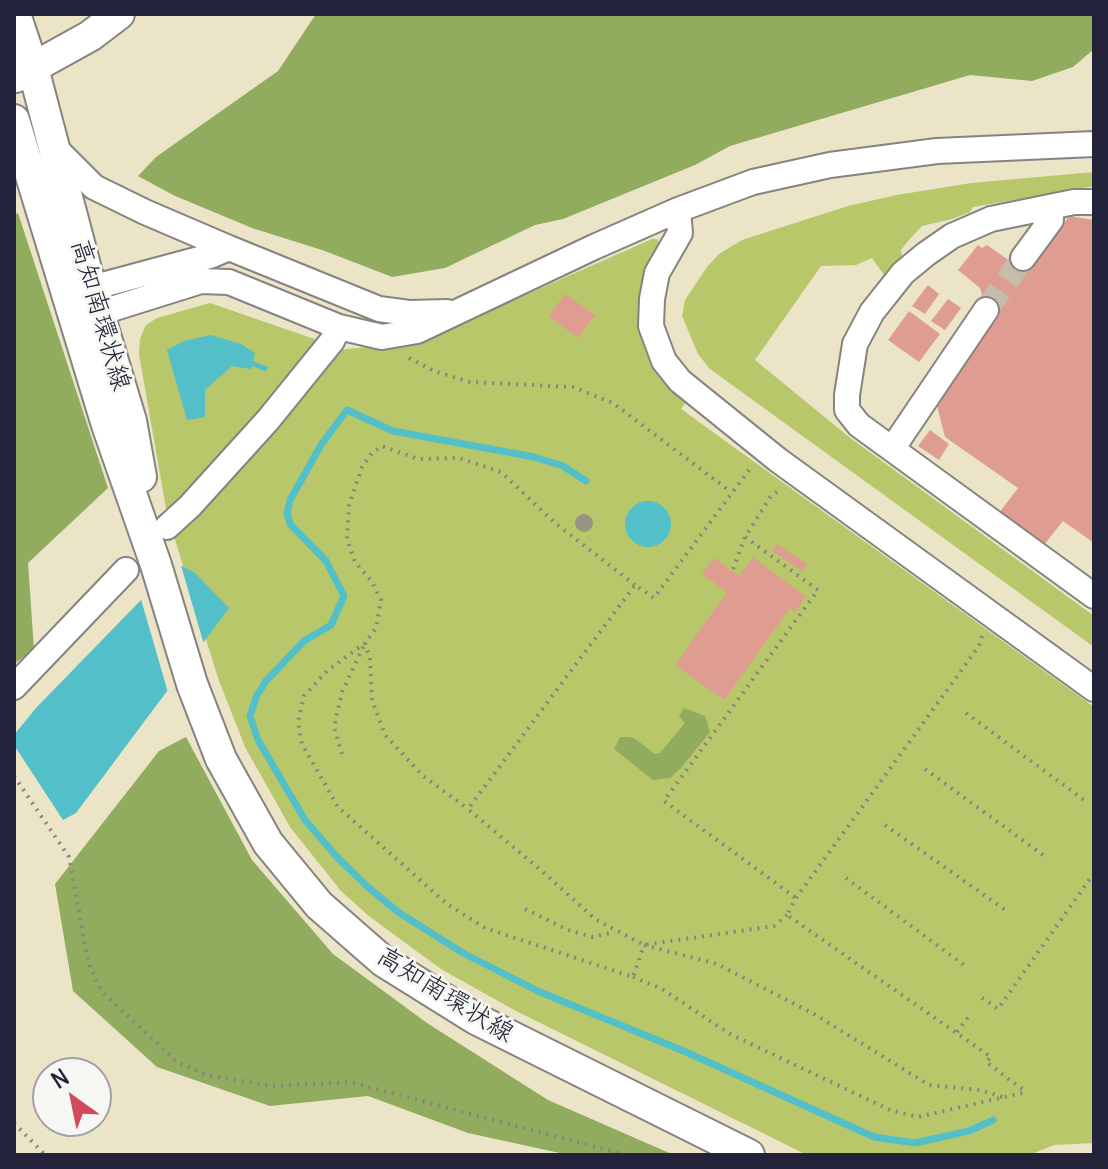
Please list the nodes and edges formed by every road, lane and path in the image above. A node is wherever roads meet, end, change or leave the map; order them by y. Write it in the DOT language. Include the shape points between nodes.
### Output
graph roads {
  1 [pos="15,14"];
  2 [pos="119,14"];
  3 [pos="23,73"];
  4 [pos="14,120"];
  5 [pos="1094,144"];
  6 [pos="54,147"];
  7 [pos="1094,202"];
  8 [pos="1051,207"];
  9 [pos="678,210"];
  10 [pos="229,248"];
  11 [pos="1023,258"];
  12 [pos="87,303"];
  13 [pos="986,310"];
  14 [pos="453,312"];
  15 [pos="339,327"];
  16 [pos="403,355"];
  17 [pos="892,449"];
  18 [pos="749,470"];
  19 [pos="731,492"];
  20 [pos="782,492"];
  21 [pos="167,527"];
  22 [pos="745,537"];
  23 [pos="733,569"];
  24 [pos="126,570"];
  25 [pos="635,585"];
  26 [pos="1094,596"];
  27 [pos="973,627"];
  28 [pos="365,643"];
  29 [pos="14,687"];
  30 [pos="1094,689"];
  31 [pos="966,713"];
  32 [pos="342,754"];
  33 [pos="925,769"];
  34 [pos="14,776"];
  35 [pos="1088,803"];
  36 [pos="468,809"];
  37 [pos="885,825"];
  38 [pos="1047,858"];
  39 [pos="1094,873"];
  40 [pos="846,878"];
  41 [pos="796,898"];
  42 [pos="525,909"];
  43 [pos="1008,912"];
  44 [pos="787,915"];
  45 [pos="617,932"];
  46 [pos="644,945"];
  47 [pos="968,968"];
  48 [pos="633,977"];
  49 [pos="982,998"];
  50 [pos="969,1016"];
  51 [pos="957,1032"];
  52 [pos="1006,1098"];
  53 [pos="14,1123"];
  54 [pos="45,1155"];
  55 [pos="626,1155"];
  56 [pos="749,1155"];
  1 -- 3 [label="main road, 高知南環状線"];
  2 -- 3 [label="main road"];
  3 -- 6 [label="main road, 高知南環状線"];
  4 -- 12 [label="main road, 高知南環状線"];
  5 -- 9 [label="street" via="937,151 830,165 753,182"];
  6 -- 10 [label="street" via="94,187"];
  6 -- 12 [label="main road, 高知南環状線"];
  7 -- 8 [label="street"];
  8 -- 11 [label="street" via="1051,220"];
  8 -- 17 [label="street" via="991,219 952,236 903,273 872,312 855,344 847,410"];
  9 -- 14 [label="street"];
  9 -- 30 [label="street" via="680,233 657,273 651,326 664,361 680,381 778,460"];
  10 -- 12 [label="street"];
  10 -- 14 [label="street" via="379,309"];
  12 -- 15 [label="street" via="201,281 229,282"];
  12 -- 56 [label="main road, 高知南環状線" via="107,425 192,684 221,759 268,843 319,905 383,961 476,1019"];
  13 -- 17 [label="street"];
  14 -- 15 [label="street" via="417,331 382,337"];
  15 -- 21 [label="street" via="268,420"];
  16 -- 19 [label="path" via="470,382 573,387 613,403"];
  17 -- 26 [label="street"];
  18 -- 19 [label="path"];
  19 -- 25 [label="path" via="654,598"];
  20 -- 22 [label="path" via="775,491"];
  22 -- 23 [label="path"];
  22 -- 41 [label="path" via="818,590 662,800"];
  24 -- 29 [label="street"];
  25 -- 28 [label="path" via="555,523 501,472 459,458 418,459 382,446 362,467 349,505 347,539 355,562 381,600 376,628"];
  25 -- 36 [label="path"];
  27 -- 41 [label="path" via="983,634 979,646"];
  28 -- 32 [label="path" via="342,692 334,727"];
  28 -- 36 [label="path" via="372,700 385,735 423,776"];
  28 -- 48 [label="path" via="304,696 298,722 302,744 338,807 464,916 485,928"];
  31 -- 35 [label="path"];
  33 -- 38 [label="path"];
  34 -- 55 [label="path" via="69,857 88,962 97,982 176,1061 206,1075 272,1086 350,1082"];
  36 -- 45 [label="path"];
  37 -- 43 [label="path"];
  39 -- 49 [label="path" via="998,1009"];
  40 -- 47 [label="path"];
  41 -- 44 [label="path"];
  42 -- 45 [label="path" via="593,937"];
  44 -- 46 [label="path" via="774,926"];
  44 -- 51 [label="path"];
  45 -- 46 [label="path"];
  46 -- 48 [label="path"];
  46 -- 52 [label="path" via="717,964 814,1014 929,1085"];
  48 -- 52 [label="path" via="662,989 730,1034 890,1110 918,1117"];
  50 -- 51 [label="path"];
  51 -- 52 [label="path" via="1026,1092"];
  53 -- 54 [label="path"];
}
